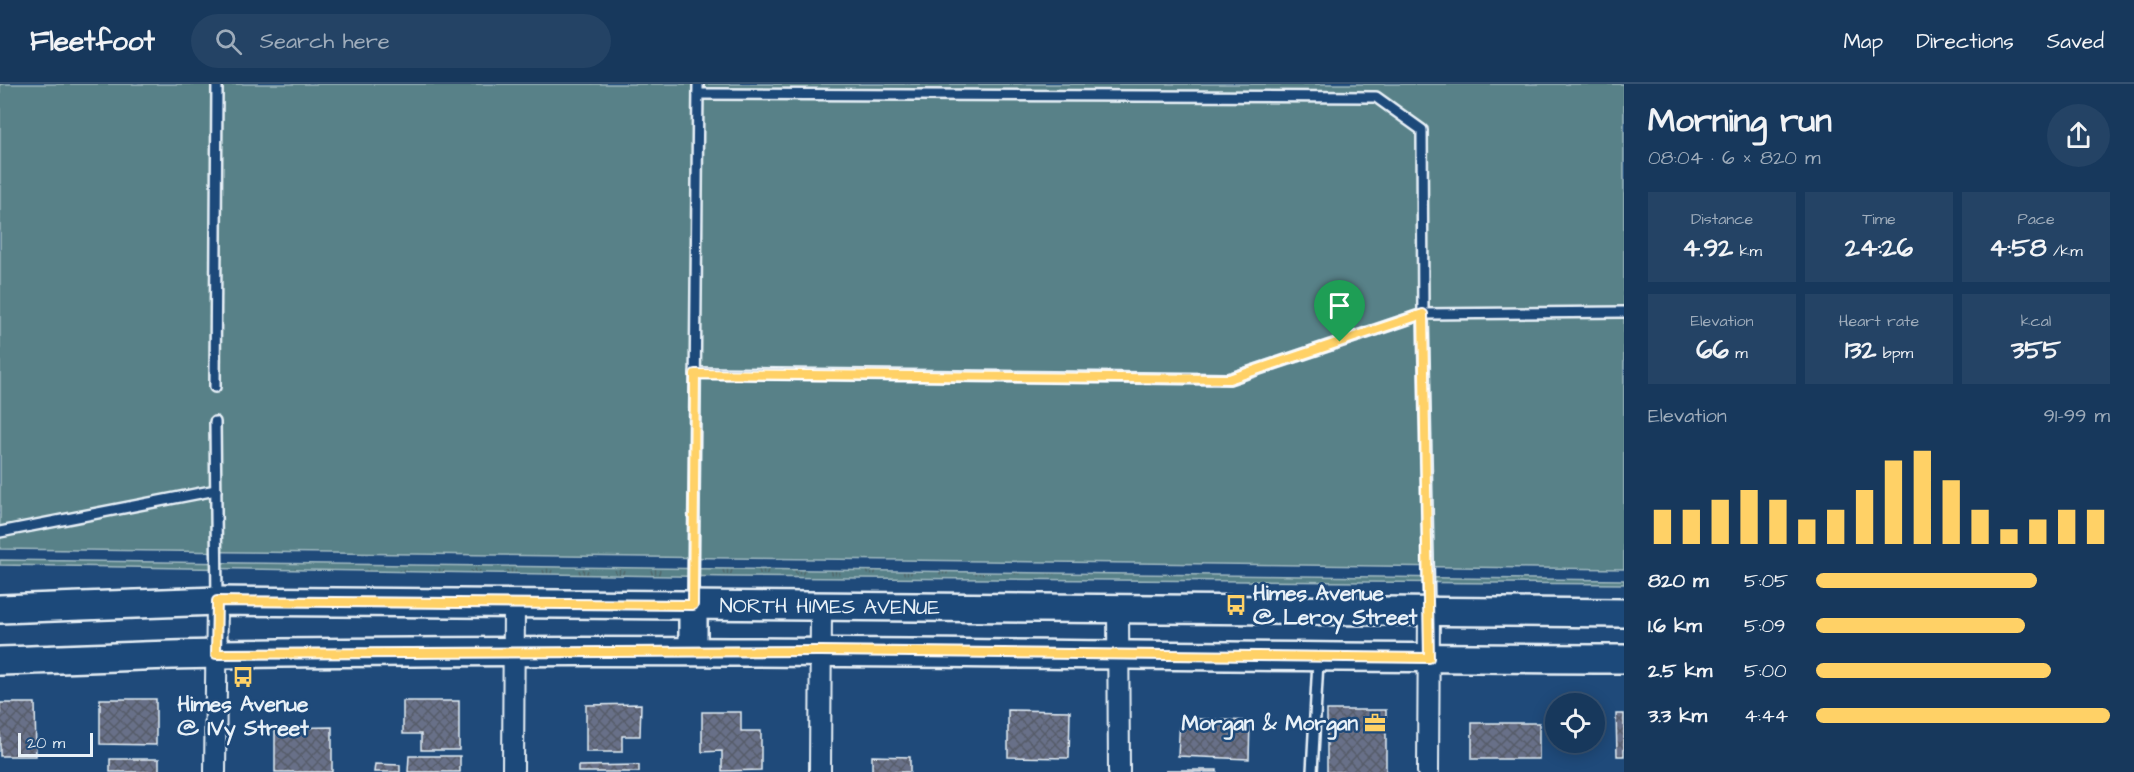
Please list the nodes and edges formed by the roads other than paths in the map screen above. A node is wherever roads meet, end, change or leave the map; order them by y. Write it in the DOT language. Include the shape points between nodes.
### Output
graph roads {
  1 [pos="217,84"];
  2 [pos="698,89"];
  3 [pos="1624,312"];
  4 [pos="1423,314"];
  5 [pos="695,374"];
  6 [pos="215,387"];
  7 [pos="215,422"];
  8 [pos="216,490"];
  9 [pos="0,532"];
  10 [pos="217,601"];
  11 [pos="514,605"];
  12 [pos="693,605"];
  13 [pos="821,607"];
  14 [pos="1118,608"];
  15 [pos="0,609"];
  16 [pos="1429,610"];
  17 [pos="1624,613"];
  18 [pos="513,651"];
  19 [pos="693,651"];
  20 [pos="821,651"];
  21 [pos="216,654"];
  22 [pos="1119,655"];
  23 [pos="1318,657"];
  24 [pos="1429,658"];
  25 [pos="1624,659"];
  26 [pos="0,661"];
  27 [pos="215,772"];
  28 [pos="513,772"];
  29 [pos="820,772"];
  30 [pos="1119,772"];
  31 [pos="1312,772"];
  32 [pos="1428,772"];
  1 -- 6 [label="lane"];
  2 -- 4 [label="lane" via="1376,97 1422,130"];
  2 -- 5 [label="lane"];
  3 -- 4 [label="lane"];
  4 -- 5 [label="lane" via="1229,379"];
  4 -- 16 [label="lane"];
  5 -- 12 [label="lane"];
  7 -- 8 [label="lane"];
  8 -- 9 [label="lane"];
  8 -- 10 [label="lane"];
  10 -- 11 [label="street, NORTH HIMES AVENUE"];
  10 -- 15 [label="street, NORTH HIMES AVENUE"];
  10 -- 21 [label="street"];
  11 -- 12 [label="street, NORTH HIMES AVENUE"];
  11 -- 18 [label="street"];
  12 -- 13 [label="street, NORTH HIMES AVENUE"];
  12 -- 19 [label="street"];
  13 -- 14 [label="street, NORTH HIMES AVENUE"];
  13 -- 20 [label="street"];
  14 -- 16 [label="street, NORTH HIMES AVENUE"];
  14 -- 22 [label="street"];
  16 -- 17 [label="street, NORTH HIMES AVENUE"];
  16 -- 24 [label="street"];
  18 -- 19 [label="street"];
  18 -- 21 [label="street"];
  18 -- 28 [label="street"];
  19 -- 20 [label="street"];
  20 -- 22 [label="street"];
  20 -- 29 [label="street"];
  21 -- 26 [label="street"];
  21 -- 27 [label="street"];
  22 -- 23 [label="street"];
  22 -- 30 [label="street"];
  23 -- 24 [label="street"];
  23 -- 31 [label="lane"];
  24 -- 25 [label="street"];
  24 -- 32 [label="street"];
}
